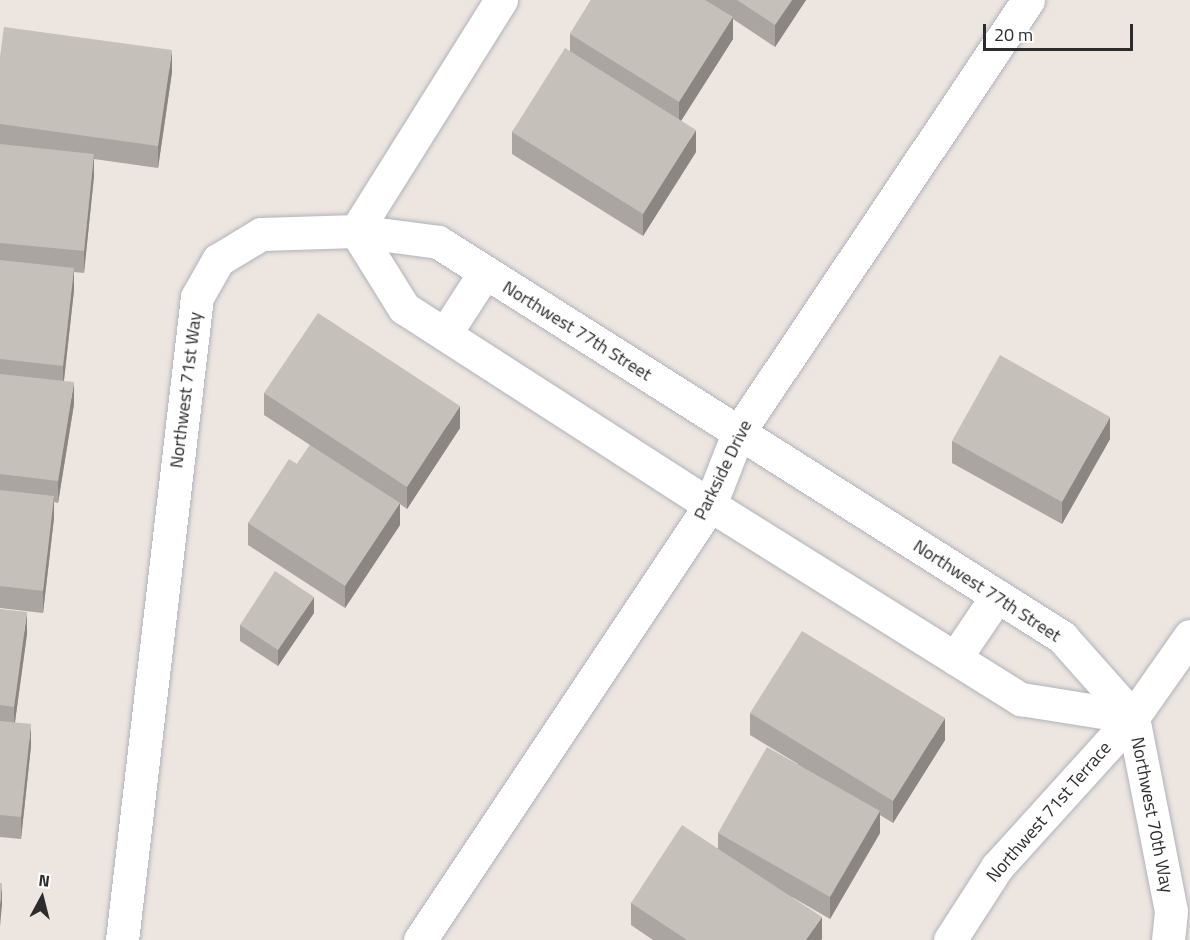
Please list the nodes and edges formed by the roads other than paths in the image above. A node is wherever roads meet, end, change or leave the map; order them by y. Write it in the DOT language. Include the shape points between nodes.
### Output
graph roads {
  1 [pos="501,0"];
  2 [pos="1028,0"];
  3 [pos="356,231"];
  4 [pos="485,272"];
  5 [pos="445,334"];
  6 [pos="738,433"];
  7 [pos="710,505"];
  8 [pos="997,596"];
  9 [pos="1190,636"];
  10 [pos="955,658"];
  11 [pos="1132,717"];
  12 [pos="122,940"];
  13 [pos="420,940"];
  14 [pos="950,940"];
  15 [pos="1168,940"];
  1 -- 3 [label="street"];
  2 -- 6 [label="street, Parkside Drive"];
  3 -- 4 [label="street, Northwest 77th Street" via="438,242"];
  3 -- 5 [label="street" via="404,308"];
  3 -- 12 [label="street, Northwest 71st Way" via="261,234 218,260 197,297"];
  4 -- 5 [label="street"];
  4 -- 6 [label="street, Northwest 77th Street"];
  5 -- 7 [label="street"];
  6 -- 7 [label="street, Parkside Drive"];
  6 -- 8 [label="street, Northwest 77th Street"];
  7 -- 10 [label="street"];
  7 -- 13 [label="street, Parkside Drive"];
  8 -- 10 [label="street"];
  8 -- 11 [label="street, Northwest 77th Street" via="1062,637"];
  9 -- 11 [label="street, Northwest 70th Way"];
  10 -- 11 [label="street" via="1021,699"];
  11 -- 14 [label="street, Northwest 71st Terrace" via="997,867"];
  11 -- 15 [label="street, Northwest 70th Way" via="1171,911"];
}
